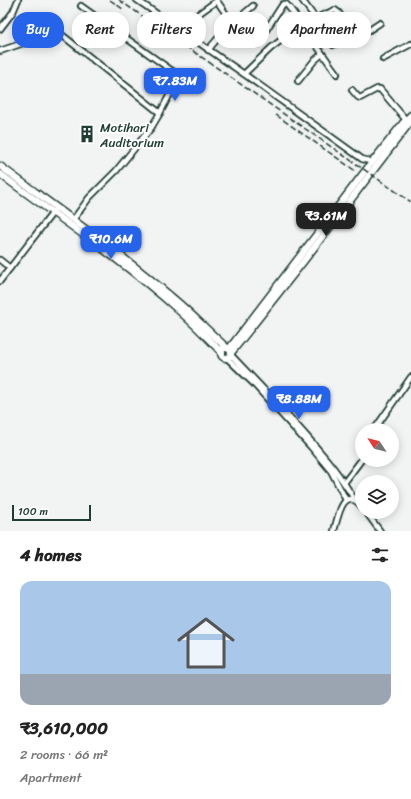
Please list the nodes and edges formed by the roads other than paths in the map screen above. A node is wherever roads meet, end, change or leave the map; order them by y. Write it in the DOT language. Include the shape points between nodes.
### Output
graph roads {
  1 [pos="18,0"];
  2 [pos="136,0"];
  3 [pos="302,0"];
  4 [pos="81,6"];
  5 [pos="253,6"];
  6 [pos="201,12"];
  7 [pos="225,12"];
  8 [pos="246,12"];
  9 [pos="279,12"];
  10 [pos="293,12"];
  11 [pos="310,12"];
  12 [pos="277,14"];
  13 [pos="380,23"];
  14 [pos="269,26"];
  15 [pos="0,29"];
  16 [pos="371,29"];
  17 [pos="214,42"];
  18 [pos="277,44"];
  19 [pos="411,44"];
  20 [pos="318,48"];
  21 [pos="208,50"];
  22 [pos="0,51"];
  23 [pos="322,54"];
  24 [pos="383,59"];
  25 [pos="244,74"];
  26 [pos="337,74"];
  27 [pos="298,81"];
  28 [pos="352,90"];
  29 [pos="160,113"];
  30 [pos="410,119"];
  31 [pos="373,162"];
  32 [pos="0,167"];
  33 [pos="0,174"];
  34 [pos="54,210"];
  35 [pos="73,220"];
  36 [pos="0,260"];
  37 [pos="10,268"];
  38 [pos="0,281"];
  39 [pos="228,353"];
  40 [pos="411,378"];
  41 [pos="379,423"];
  42 [pos="356,467"];
  43 [pos="344,483"];
  44 [pos="346,500"];
  45 [pos="355,500"];
  46 [pos="371,519"];
  47 [pos="334,531"];
  48 [pos="380,531"];
  1 -- 15 [label="street" via="13,12"];
  2 -- 21 [label="street"];
  3 -- 11 [label="street"];
  4 -- 29 [label="street" via="178,76"];
  5 -- 8 [label="street"];
  6 -- 7 [label="street" via="217,1"];
  9 -- 10 [label="street" via="284,4"];
  12 -- 14 [label="street"];
  13 -- 16 [label="street"];
  17 -- 21 [label="street"];
  18 -- 25 [label="street"];
  19 -- 24 [label="street"];
  20 -- 23 [label="street"];
  21 -- 25 [label="street"];
  22 -- 29 [label="street" via="57,31"];
  23 -- 26 [label="street"];
  23 -- 27 [label="street"];
  25 -- 31 [label="street" via="362,159"];
  28 -- 30 [label="street" via="360,98 380,89"];
  29 -- 35 [label="street" via="139,144 89,198"];
  30 -- 31 [label="main road"];
  30 -- 39 [label="main road" via="303,262"];
  31 -- 39 [label="main road"];
  32 -- 34 [label="main road"];
  33 -- 34 [label="main road"];
  34 -- 35 [label="main road"];
  34 -- 37 [label="street"];
  34 -- 39 [label="main road" via="178,309"];
  35 -- 39 [label="main road" via="174,299"];
  36 -- 37 [label="street"];
  37 -- 38 [label="street"];
  39 -- 43 [label="street" via="298,426"];
  39 -- 44 [label="street" via="311,447 331,472"];
  40 -- 41 [label="street"];
  42 -- 43 [label="street"];
  43 -- 45 [label="street"];
  44 -- 45 [label="street"];
  44 -- 47 [label="street" via="341,506"];
  46 -- 48 [label="street"];
}
